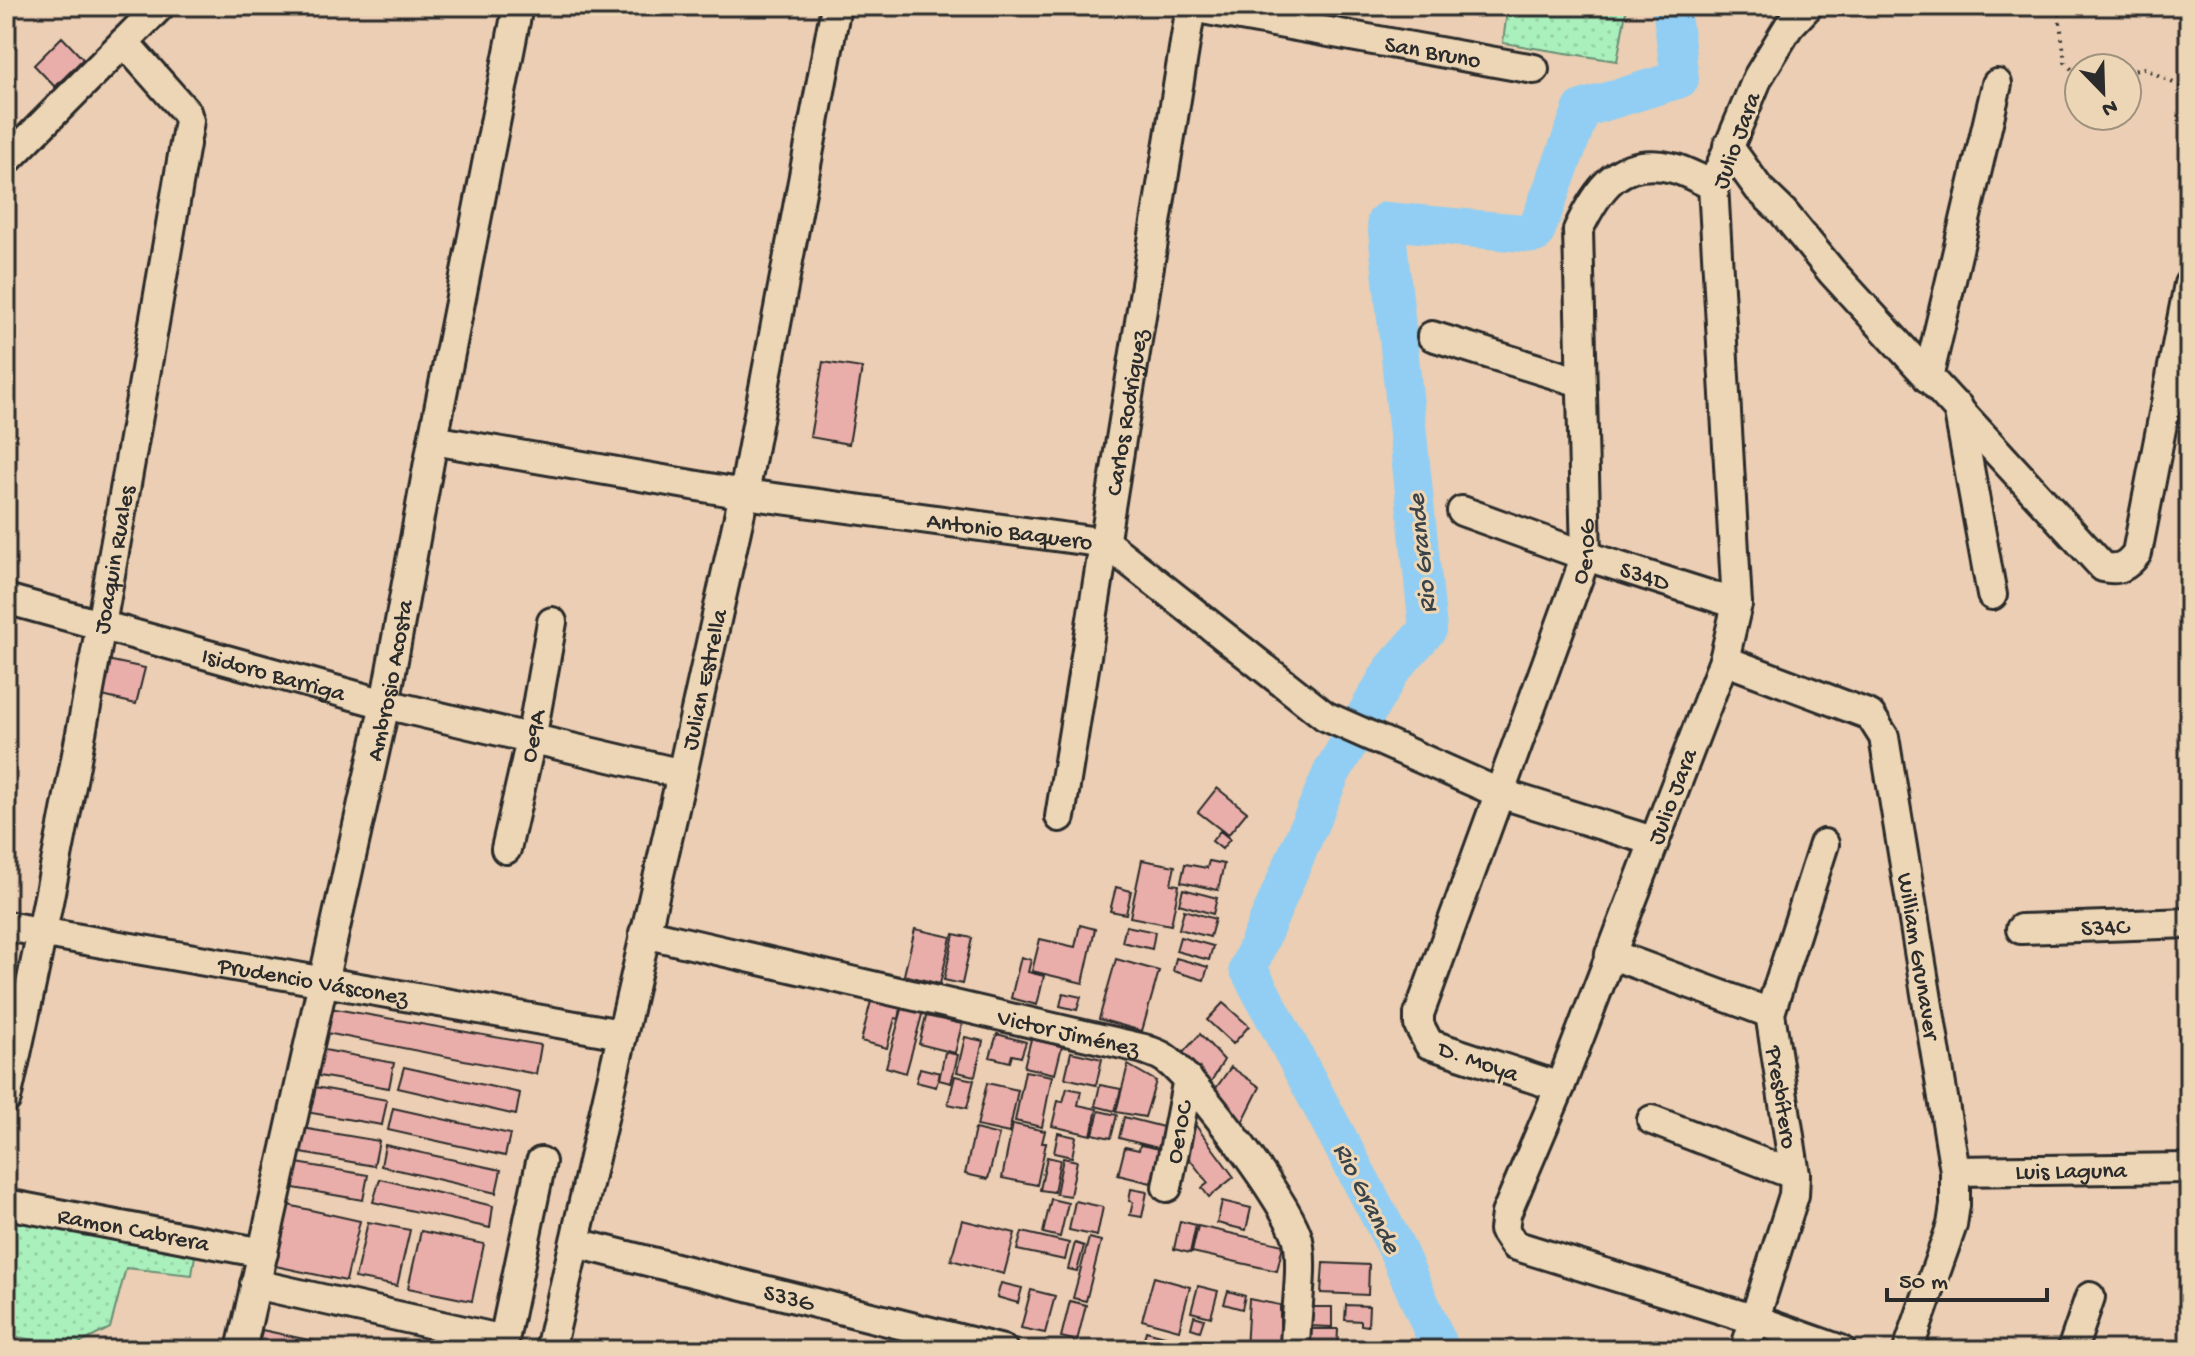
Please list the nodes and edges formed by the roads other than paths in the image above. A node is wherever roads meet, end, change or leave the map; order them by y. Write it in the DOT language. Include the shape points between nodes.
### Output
graph roads {
  1 [pos="160,6"];
  2 [pos="518,6"];
  3 [pos="836,6"];
  4 [pos="1808,6"];
  5 [pos="1191,7"];
  6 [pos="124,42"];
  7 [pos="1534,69"];
  8 [pos="1997,84"];
  9 [pos="1728,146"];
  10 [pos="6,161"];
  11 [pos="1713,185"];
  12 [pos="2189,284"];
  13 [pos="1432,336"];
  14 [pos="1928,378"];
  15 [pos="1580,382"];
  16 [pos="1957,406"];
  17 [pos="433,440"];
  18 [pos="744,494"];
  19 [pos="1462,511"];
  20 [pos="1106,543"];
  21 [pos="1586,556"];
  22 [pos="1992,595"];
  23 [pos="6,599"];
  24 [pos="1737,604"];
  25 [pos="552,622"];
  26 [pos="101,626"];
  27 [pos="1724,660"];
  28 [pos="385,704"];
  29 [pos="531,740"];
  30 [pos="682,774"];
  31 [pos="1499,793"];
  32 [pos="1060,817"];
  33 [pos="1653,841"];
  34 [pos="1824,844"];
  35 [pos="506,849"];
  36 [pos="2189,923"];
  37 [pos="6,926"];
  38 [pos="2021,929"];
  39 [pos="644,933"];
  40 [pos="43,934"];
  41 [pos="1610,954"];
  42 [pos="324,982"];
  43 [pos="1770,1013"];
  44 [pos="1419,1014"];
  45 [pos="621,1034"];
  46 [pos="1188,1079"];
  47 [pos="1560,1087"];
  48 [pos="6,1099"];
  49 [pos="1652,1120"];
  50 [pos="541,1162"];
  51 [pos="2189,1168"];
  52 [pos="1955,1171"];
  53 [pos="1795,1175"];
  54 [pos="1167,1187"];
  55 [pos="6,1204"];
  56 [pos="576,1243"];
  57 [pos="263,1253"];
  58 [pos="255,1284"];
  59 [pos="2090,1297"];
  60 [pos="1756,1320"];
  61 [pos="504,1340"];
  62 [pos="241,1350"];
  63 [pos="548,1350"];
  64 [pos="1003,1350"];
  65 [pos="1295,1350"];
  66 [pos="1745,1350"];
  67 [pos="1841,1350"];
  68 [pos="1908,1350"];
  69 [pos="2072,1350"];
  1 -- 6 [label="street"];
  2 -- 17 [label="street, Ambrosio Acosta"];
  3 -- 18 [label="street, Julian Estrella"];
  4 -- 9 [label="street, Julio Jara" via="1789,26 1758,77"];
  5 -- 7 [label="street, San Bruno"];
  5 -- 20 [label="street, Carlos Rodriguez"];
  6 -- 10 [label="street"];
  6 -- 26 [label="street, Joaquin Ruales" via="189,121"];
  8 -- 14 [label="street"];
  9 -- 11 [label="street, Julio Jara"];
  9 -- 14 [label="street" via="1759,189"];
  11 -- 15 [label="street, Oe10G" via="1674,168 1652,165 1608,180 1590,204 1578,230"];
  11 -- 24 [label="street, Julio Jara"];
  12 -- 16 [label="street" via="2137,553 2120,568 2103,567"];
  13 -- 15 [label="street"];
  14 -- 16 [label="street"];
  15 -- 21 [label="street, Oe10G"];
  16 -- 22 [label="street"];
  17 -- 18 [label="street, Antonio Baquero"];
  17 -- 28 [label="street, Ambrosio Acosta"];
  18 -- 20 [label="street, Antonio Baquero"];
  18 -- 30 [label="street, Julian Estrella"];
  19 -- 21 [label="street, S34D"];
  20 -- 31 [label="street, Antonio Baquero" via="1325,716"];
  20 -- 32 [label="street, Carlos Rodriguez"];
  21 -- 24 [label="street, S34D"];
  21 -- 31 [label="street, Oe10G"];
  23 -- 26 [label="street, Isidoro Barriga"];
  24 -- 27 [label="street, Julio Jara"];
  25 -- 29 [label="street, Oe9A"];
  26 -- 28 [label="street, Isidoro Barriga"];
  26 -- 40 [label="street, Joaquin Ruales"];
  27 -- 33 [label="street, Julio Jara"];
  27 -- 52 [label="street, William Grunaver" via="1870,715 1884,737"];
  28 -- 29 [label="street, Isidoro Barriga"];
  28 -- 42 [label="street, Ambrosio Acosta"];
  29 -- 30 [label="street, Isidoro Barriga"];
  29 -- 35 [label="street, Oe9A"];
  30 -- 39 [label="street, Julian Estrella"];
  31 -- 33 [label="street, Antonio Baquero"];
  31 -- 44 [label="street, Oe10G"];
  33 -- 41 [label="street, Julio Jara"];
  34 -- 43 [label="street, Presbítero"];
  36 -- 38 [label="street, S34C"];
  37 -- 40 [label="street, Prudencio Vásconez"];
  39 -- 45 [label="street, Julian Estrella"];
  39 -- 46 [label="street, Victor Jiménez" via="1144,1049 1164,1057"];
  40 -- 42 [label="street, Prudencio Vásconez"];
  40 -- 48 [label="street, Joaquin Ruales"];
  41 -- 43 [label="street"];
  41 -- 47 [label="street, Julio Jara"];
  42 -- 45 [label="street, Prudencio Vásconez"];
  42 -- 57 [label="street, Ambrosio Acosta"];
  43 -- 53 [label="street, Presbítero"];
  44 -- 47 [label="street, D. Moya" via="1429,1044"];
  45 -- 56 [label="street, Julian Estrella"];
  46 -- 54 [label="street, Oe10C"];
  46 -- 65 [label="street, Victor Jiménez" via="1293,1226 1299,1258"];
  47 -- 60 [label="street, Julio Jara" via="1506,1214 1504,1230 1514,1245"];
  49 -- 53 [label="street"];
  50 -- 61 [label="street"];
  51 -- 52 [label="street, Luis Laguna"];
  52 -- 68 [label="street, William Grunaver" via="1952,1225"];
  53 -- 60 [label="street, Presbítero" via="1791,1211"];
  55 -- 57 [label="street, Ramon Cabrera"];
  56 -- 63 [label="street, Julian Estrella"];
  56 -- 64 [label="street, S33G"];
  57 -- 58 [label="street, Ambrosio Acosta"];
  58 -- 61 [label="street"];
  58 -- 62 [label="street, Ambrosio Acosta"];
  59 -- 69 [label="street"];
  60 -- 66 [label="street, Presbítero"];
  60 -- 67 [label="street, Julio Jara"];
  61 -- 63 [label="street"];
}
